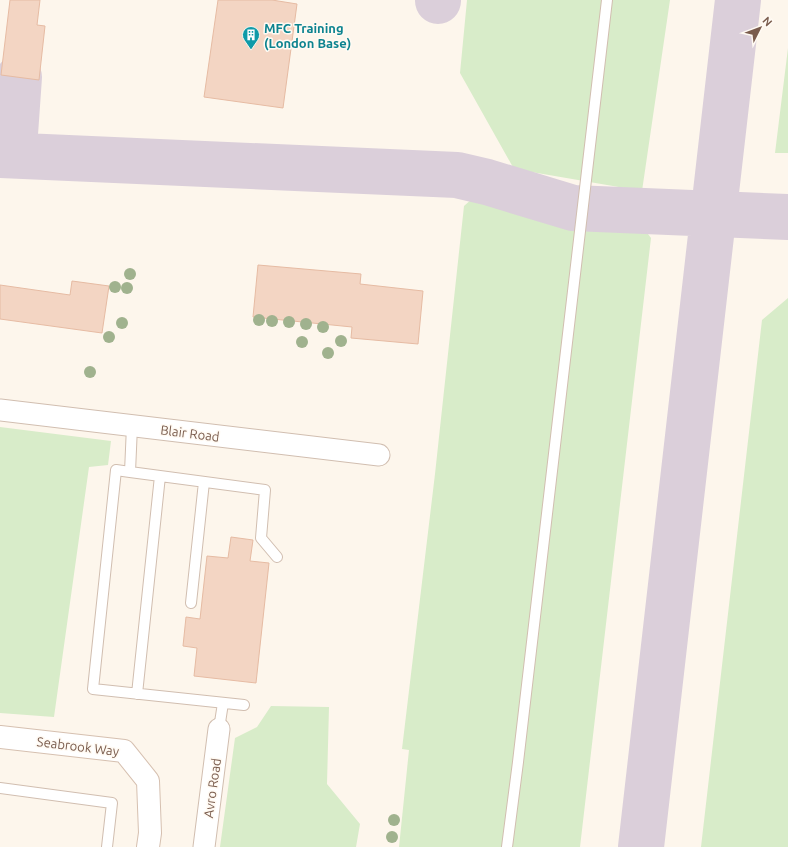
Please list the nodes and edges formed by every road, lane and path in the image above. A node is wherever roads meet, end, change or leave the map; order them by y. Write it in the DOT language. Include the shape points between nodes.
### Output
graph roads {
  1 [pos="607,0"];
  2 [pos="0,410"];
  3 [pos="132,426"];
  4 [pos="380,455"];
  5 [pos="130,472"];
  6 [pos="160,476"];
  7 [pos="204,482"];
  8 [pos="277,557"];
  9 [pos="191,603"];
  10 [pos="137,694"];
  11 [pos="223,703"];
  12 [pos="244,705"];
  13 [pos="220,729"];
  14 [pos="0,737"];
  15 [pos="0,788"];
  16 [pos="107,847"];
  17 [pos="148,847"];
  18 [pos="204,847"];
  19 [pos="507,847"];
  1 -- 19 [label="lane"];
  2 -- 3 [label="street, Blair Road"];
  3 -- 4 [label="street, Blair Road"];
  3 -- 5 [label="lane"];
  5 -- 6 [label="lane"];
  5 -- 10 [label="lane" via="116,470 92,689"];
  6 -- 7 [label="lane"];
  6 -- 10 [label="lane"];
  7 -- 8 [label="lane" via="265,490 261,538"];
  7 -- 9 [label="lane"];
  10 -- 11 [label="lane"];
  11 -- 12 [label="lane"];
  11 -- 13 [label="lane"];
  13 -- 18 [label="street, Avro Road"];
  14 -- 17 [label="street, Seabrook Way" via="124,751 148,781"];
  15 -- 16 [label="lane" via="112,803"];
}
